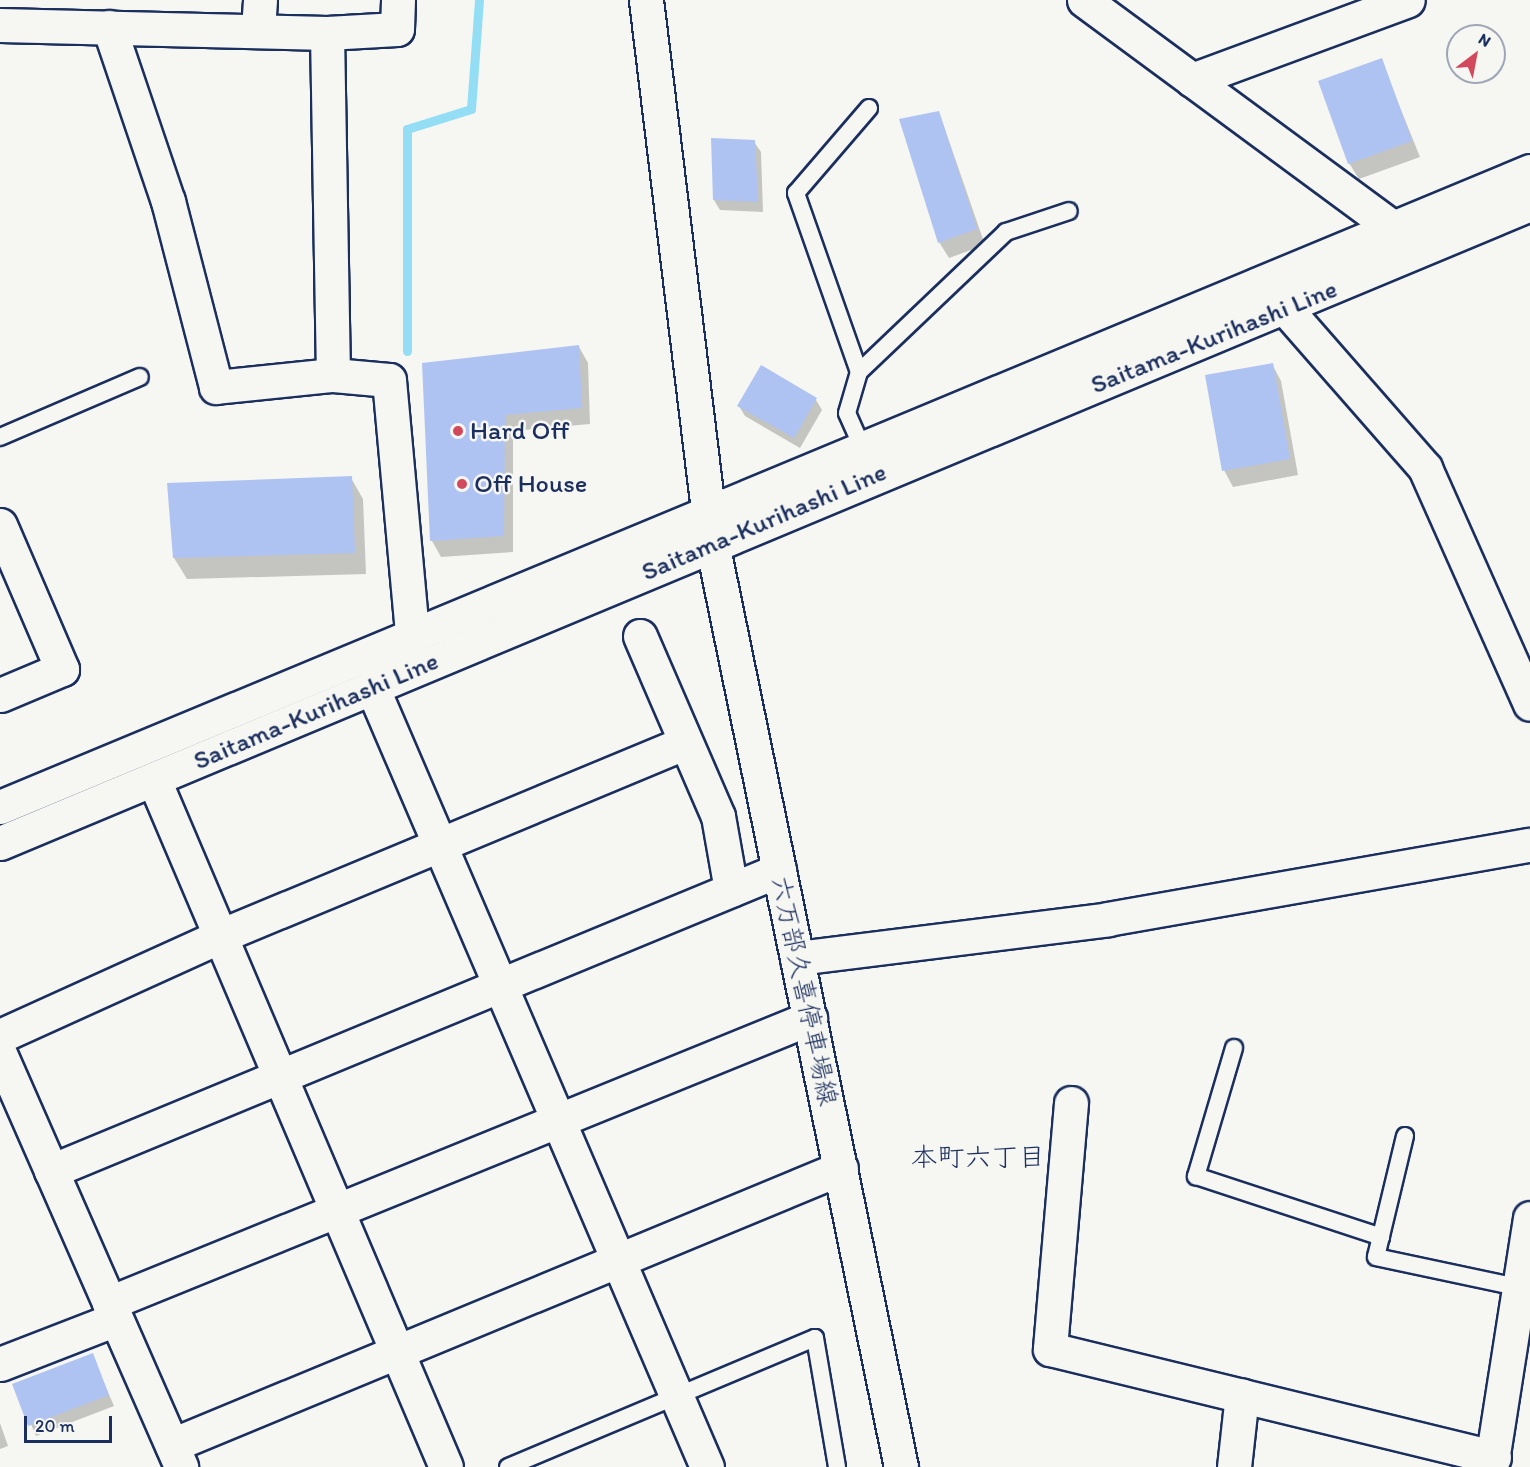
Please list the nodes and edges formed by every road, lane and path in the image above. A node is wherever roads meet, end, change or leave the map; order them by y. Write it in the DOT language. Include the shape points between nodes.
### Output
graph roads {
  1 [pos="398,0"];
  2 [pos="646,0"];
  3 [pos="1408,0"];
  4 [pos="1097,4"];
  5 [pos="259,15"];
  6 [pos="120,18"];
  7 [pos="0,25"];
  8 [pos="327,33"];
  9 [pos="1192,80"];
  10 [pos="869,108"];
  11 [pos="1530,171"];
  12 [pos="1530,204"];
  13 [pos="1069,211"];
  14 [pos="1393,228"];
  15 [pos="1285,308"];
  16 [pos="859,372"];
  17 [pos="333,375"];
  18 [pos="140,378"];
  19 [pos="0,437"];
  20 [pos="864,449"];
  21 [pos="0,525"];
  22 [pos="710,529"];
  23 [pos="412,633"];
  24 [pos="640,636"];
  25 [pos="372,687"];
  26 [pos="0,695"];
  27 [pos="1530,704"];
  28 [pos="684,743"];
  29 [pos="154,780"];
  30 [pos="0,807"];
  31 [pos="1530,828"];
  32 [pos="0,843"];
  33 [pos="1530,846"];
  34 [pos="443,848"];
  35 [pos="779,870"];
  36 [pos="731,890"];
  37 [pos="220,936"];
  38 [pos="797,958"];
  39 [pos="503,984"];
  40 [pos="810,1018"];
  41 [pos="0,1036"];
  42 [pos="1234,1048"];
  43 [pos="0,1054"];
  44 [pos="280,1077"];
  45 [pos="9,1095"];
  46 [pos="1071,1103"];
  47 [pos="561,1119"];
  48 [pos="1405,1136"];
  49 [pos="841,1168"];
  50 [pos="51,1171"];
  51 [pos="337,1210"];
  52 [pos="1530,1218"];
  53 [pos="1381,1237"];
  54 [pos="620,1259"];
  55 [pos="1516,1287"];
  56 [pos="112,1311"];
  57 [pos="397,1352"];
  58 [pos="0,1364"];
  59 [pos="1242,1395"];
  60 [pos="678,1397"];
  61 [pos="176,1456"];
  62 [pos="1492,1462"];
  63 [pos="446,1467"];
  64 [pos="508,1467"];
  65 [pos="707,1467"];
  66 [pos="837,1467"];
  67 [pos="901,1467"];
  68 [pos="1234,1467"];
  1 -- 8 [label="street" via="397,29"];
  2 -- 22 [label="street, 六万部久喜停車場線"];
  3 -- 9 [label="street"];
  4 -- 9 [label="street"];
  5 -- 6 [label="street"];
  5 -- 8 [label="street"];
  6 -- 7 [label="street"];
  6 -- 17 [label="street" via="216,387"];
  8 -- 17 [label="street"];
  9 -- 14 [label="street"];
  10 -- 16 [label="lane" via="796,193"];
  11 -- 14 [label="street, Saitama-Kurihashi Line"];
  12 -- 15 [label="street, Saitama-Kurihashi Line"];
  13 -- 16 [label="lane" via="1006,232"];
  14 -- 20 [label="street, Saitama-Kurihashi Line"];
  15 -- 22 [label="street, Saitama-Kurihashi Line"];
  15 -- 27 [label="street" via="1425,468"];
  16 -- 20 [label="lane" via="847,412"];
  17 -- 23 [label="street" via="389,380"];
  18 -- 19 [label="lane"];
  20 -- 22 [label="street, Saitama-Kurihashi Line"];
  21 -- 26 [label="street" via="62,669"];
  22 -- 23 [label="street, Saitama-Kurihashi Line"];
  22 -- 25 [label="street, Saitama-Kurihashi Line"];
  22 -- 35 [label="street, 六万部久喜停車場線"];
  23 -- 25 [label="street"];
  23 -- 30 [label="street, Saitama-Kurihashi Line"];
  24 -- 28 [label="street"];
  25 -- 29 [label="street, Saitama-Kurihashi Line"];
  25 -- 34 [label="street"];
  28 -- 34 [label="street"];
  28 -- 36 [label="street" via="718,816"];
  29 -- 32 [label="street, Saitama-Kurihashi Line"];
  29 -- 37 [label="street"];
  31 -- 33 [label="street"];
  33 -- 38 [label="street" via="1108,919"];
  34 -- 37 [label="street"];
  34 -- 39 [label="street"];
  35 -- 36 [label="street"];
  35 -- 38 [label="street, 六万部久喜停車場線"];
  36 -- 39 [label="street"];
  37 -- 41 [label="street"];
  37 -- 44 [label="street"];
  38 -- 40 [label="street, 六万部久喜停車場線"];
  39 -- 44 [label="street"];
  39 -- 47 [label="street"];
  40 -- 47 [label="street"];
  40 -- 49 [label="street, 六万部久喜停車場線"];
  42 -- 53 [label="lane" via="1196,1176"];
  43 -- 45 [label="street"];
  44 -- 50 [label="street"];
  44 -- 51 [label="street"];
  45 -- 50 [label="street"];
  46 -- 59 [label="street" via="1050,1349"];
  47 -- 51 [label="street"];
  47 -- 54 [label="street"];
  48 -- 53 [label="lane"];
  49 -- 54 [label="street"];
  49 -- 67 [label="street, 六万部久喜停車場線"];
  50 -- 56 [label="street"];
  51 -- 56 [label="street"];
  51 -- 57 [label="street"];
  52 -- 55 [label="street"];
  53 -- 55 [label="lane" via="1376,1257"];
  54 -- 57 [label="street"];
  54 -- 60 [label="street"];
  55 -- 62 [label="street"];
  56 -- 58 [label="street"];
  56 -- 61 [label="street"];
  57 -- 61 [label="street"];
  57 -- 63 [label="street"];
  59 -- 62 [label="street"];
  59 -- 68 [label="street"];
  60 -- 64 [label="lane"];
  60 -- 65 [label="street"];
  60 -- 66 [label="lane" via="815,1338"];
}
